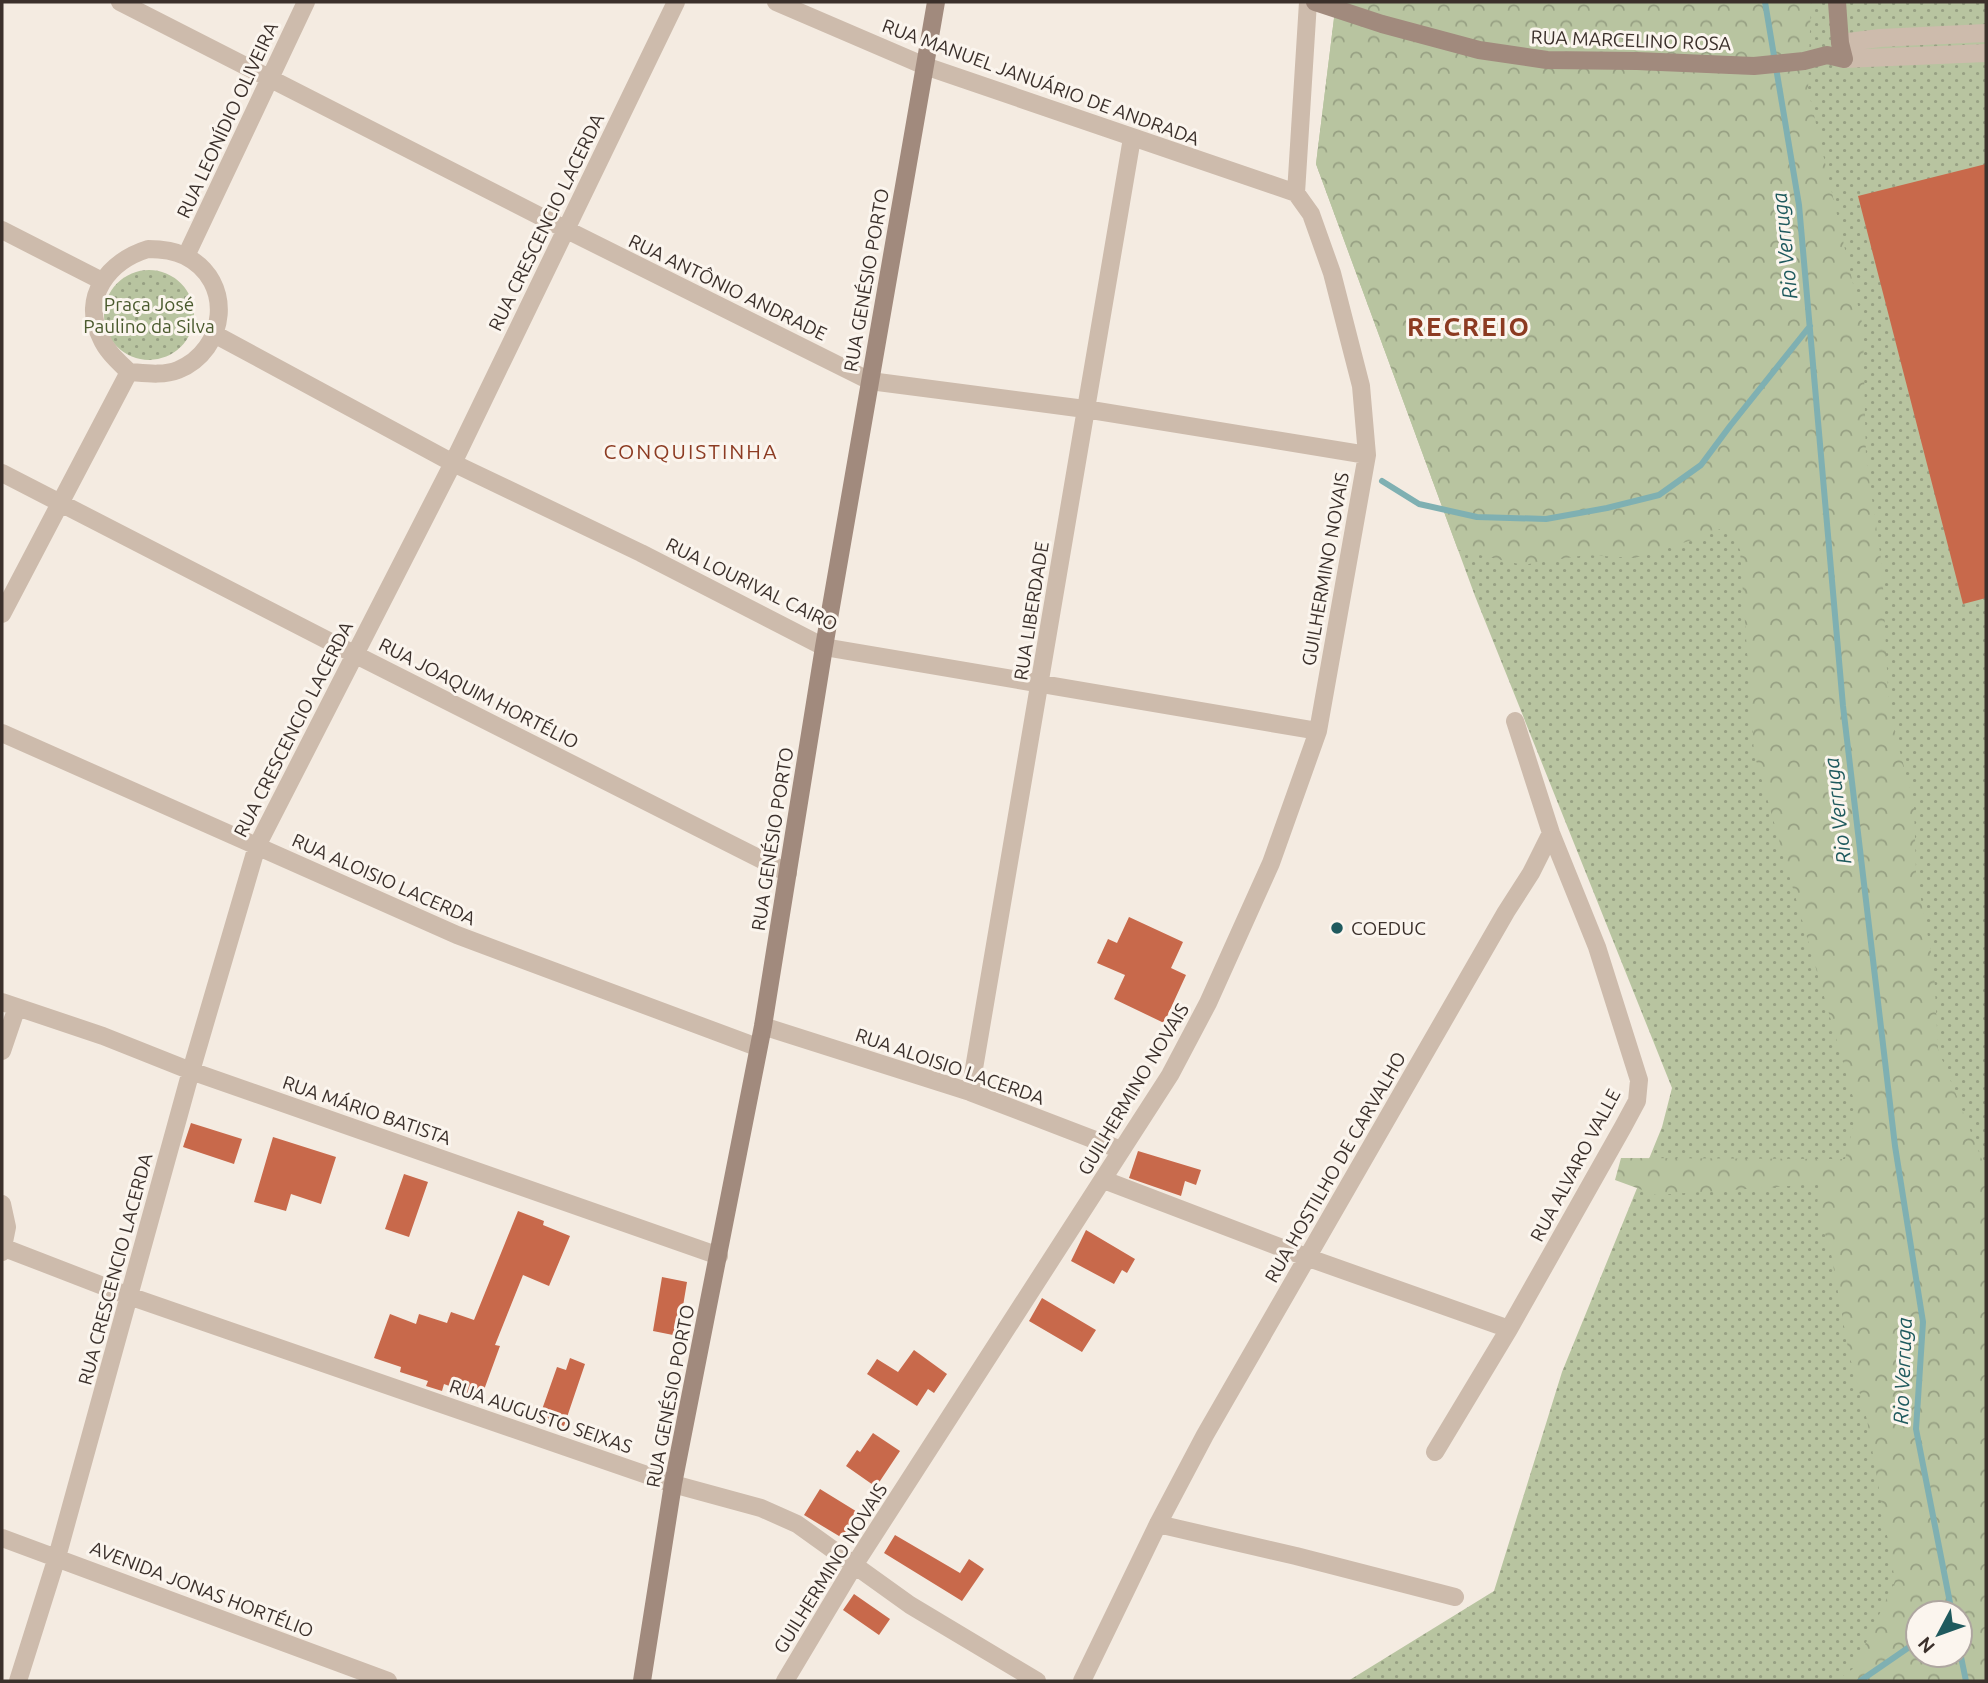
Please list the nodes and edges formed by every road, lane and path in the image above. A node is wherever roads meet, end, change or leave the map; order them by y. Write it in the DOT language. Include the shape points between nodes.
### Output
graph roads {
  1 [pos="120,2"];
  2 [pos="306,2"];
  3 [pos="676,2"];
  4 [pos="776,2"];
  5 [pos="936,2"];
  6 [pos="1308,2"];
  7 [pos="1315,2"];
  8 [pos="1837,2"];
  9 [pos="1986,33"];
  10 [pos="1837,52"];
  11 [pos="1986,53"];
  12 [pos="925,66"];
  13 [pos="269,78"];
  14 [pos="1132,138"];
  15 [pos="1296,193"];
  16 [pos="565,229"];
  17 [pos="2,230"];
  18 [pos="186,256"];
  19 [pos="102,281"];
  20 [pos="216,335"];
  21 [pos="129,372"];
  22 [pos="870,381"];
  23 [pos="1085,409"];
  24 [pos="1367,455"];
  25 [pos="453,463"];
  26 [pos="2,473"];
  27 [pos="61,504"];
  28 [pos="2,614"];
  29 [pos="824,647"];
  30 [pos="354,654"];
  31 [pos="1040,682"];
  32 [pos="1515,721"];
  33 [pos="1318,731"];
  34 [pos="2,733"];
  35 [pos="1551,833"];
  36 [pos="257,846"];
  37 [pos="788,873"];
  38 [pos="9,1005"];
  39 [pos="763,1026"];
  40 [pos="757,1047"];
  41 [pos="2,1051"];
  42 [pos="191,1070"];
  43 [pos="970,1092"];
  44 [pos="1121,1150"];
  45 [pos="1104,1180"];
  46 [pos="2,1204"];
  47 [pos="3,1249"];
  48 [pos="719,1256"];
  49 [pos="1306,1257"];
  50 [pos="129,1296"];
  51 [pos="1509,1329"];
  52 [pos="1436,1452"];
  53 [pos="673,1484"];
  54 [pos="1158,1524"];
  55 [pos="2,1538"];
  56 [pos="57,1557"];
  57 [pos="855,1564"];
  58 [pos="1455,1597"];
  59 [pos="18,1681"];
  60 [pos="388,1681"];
  61 [pos="642,1681"];
  62 [pos="785,1681"];
  63 [pos="1037,1681"];
  64 [pos="1082,1681"];
  1 -- 13 [label="street, RUA ANTÔNIO ANDRADE"];
  2 -- 13 [label="street, RUA LEONÍDIO OLIVEIRA"];
  3 -- 16 [label="street, RUA CRESCENCIO LACERDA"];
  4 -- 12 [label="street, RUA MANUEL JANUÁRIO DE ANDRADA"];
  5 -- 12 [label="street, RUA GENÉSIO PORTO"];
  6 -- 15 [label="street"];
  7 -- 10 [label="street, RUA MARCELINO ROSA" via="1479,50 1547,61 1754,66"];
  8 -- 10 [label="street"];
  9 -- 10 [label="street, RUA MARCELINO ROSA" via="1880,38"];
  10 -- 11 [label="street, RUA MARCELINO ROSA"];
  12 -- 14 [label="street, RUA MANUEL JANUÁRIO DE ANDRADA"];
  12 -- 22 [label="street, RUA GENÉSIO PORTO"];
  13 -- 16 [label="street, RUA ANTÔNIO ANDRADE"];
  13 -- 18 [label="street, RUA LEONÍDIO OLIVEIRA"];
  14 -- 15 [label="street, RUA MANUEL JANUÁRIO DE ANDRADA"];
  14 -- 23 [label="street, RUA LIBERDADE"];
  15 -- 24 [label="street, GUILHERMINO NOVAIS" via="1311,214 1332,273 1361,386"];
  16 -- 22 [label="street, RUA ANTÔNIO ANDRADE"];
  16 -- 25 [label="street, RUA CRESCENCIO LACERDA"];
  17 -- 19 [label="street"];
  18 -- 19 [label="street" via="148,249 114,266"];
  18 -- 20 [label="street" via="205,271 217,292 220,316"];
  19 -- 21 [label="street" via="95,318 100,337"];
  20 -- 21 [label="street" via="198,359 175,372"];
  20 -- 25 [label="street, RUA LOURIVAL CAIRO"];
  21 -- 27 [label="street"];
  22 -- 23 [label="street, RUA ANTÔNIO ANDRADE"];
  22 -- 29 [label="street, RUA GENÉSIO PORTO"];
  23 -- 24 [label="street, RUA ANTÔNIO ANDRADE"];
  23 -- 31 [label="street, RUA LIBERDADE"];
  24 -- 33 [label="street, GUILHERMINO NOVAIS"];
  25 -- 29 [label="street, RUA LOURIVAL CAIRO"];
  25 -- 30 [label="street, RUA CRESCENCIO LACERDA"];
  26 -- 27 [label="street, RUA JOAQUIM HORTÉLIO"];
  27 -- 28 [label="street"];
  27 -- 30 [label="street, RUA JOAQUIM HORTÉLIO"];
  29 -- 31 [label="street, RUA LOURIVAL CAIRO"];
  29 -- 37 [label="street, RUA GENÉSIO PORTO"];
  30 -- 36 [label="street, RUA CRESCENCIO LACERDA"];
  30 -- 37 [label="street, RUA JOAQUIM HORTÉLIO"];
  31 -- 33 [label="street, RUA LOURIVAL CAIRO"];
  31 -- 43 [label="street, RUA LIBERDADE"];
  32 -- 35 [label="street, RUA ALVARO VALLE"];
  33 -- 44 [label="street, GUILHERMINO NOVAIS" via="1271,863 1208,1003 1170,1075"];
  34 -- 36 [label="street, RUA ALOISIO LACERDA"];
  35 -- 49 [label="street, RUA HOSTILHO DE CARVALHO"];
  35 -- 51 [label="street, RUA ALVARO VALLE" via="1597,947 1639,1090 1623,1127"];
  36 -- 40 [label="street, RUA ALOISIO LACERDA" via="457,935"];
  36 -- 42 [label="street, RUA CRESCENCIO LACERDA"];
  37 -- 39 [label="street, RUA GENÉSIO PORTO"];
  38 -- 41 [label="street"];
  38 -- 42 [label="street, RUA MÁRIO BATISTA"];
  39 -- 40 [label="street, RUA GENÉSIO PORTO"];
  39 -- 43 [label="street, RUA ALOISIO LACERDA"];
  40 -- 48 [label="street, RUA GENÉSIO PORTO"];
  42 -- 48 [label="street, RUA MÁRIO BATISTA"];
  42 -- 50 [label="street, RUA CRESCENCIO LACERDA"];
  43 -- 44 [label="street, RUA ALOISIO LACERDA"];
  44 -- 45 [label="street, GUILHERMINO NOVAIS"];
  45 -- 49 [label="street"];
  45 -- 57 [label="street, GUILHERMINO NOVAIS"];
  46 -- 47 [label="street" via="7,1227"];
  47 -- 50 [label="street, RUA AUGUSTO SEIXAS"];
  48 -- 53 [label="street, RUA GENÉSIO PORTO"];
  49 -- 51 [label="street"];
  49 -- 54 [label="street, RUA HOSTILHO DE CARVALHO"];
  50 -- 53 [label="street, RUA AUGUSTO SEIXAS"];
  50 -- 56 [label="street, RUA CRESCENCIO LACERDA"];
  51 -- 52 [label="street, RUA ALVARO VALLE"];
  53 -- 57 [label="street, RUA AUGUSTO SEIXAS" via="761,1508 797,1524"];
  53 -- 61 [label="street, RUA GENÉSIO PORTO"];
  54 -- 58 [label="street"];
  54 -- 64 [label="street, RUA HOSTILHO DE CARVALHO"];
  55 -- 56 [label="street, AVENIDA JONAS HORTÉLIO"];
  56 -- 59 [label="street, RUA CRESCENCIO LACERDA"];
  56 -- 60 [label="street, AVENIDA JONAS HORTÉLIO"];
  57 -- 62 [label="street, GUILHERMINO NOVAIS"];
  57 -- 63 [label="street, RUA AUGUSTO SEIXAS" via="910,1605"];
}
